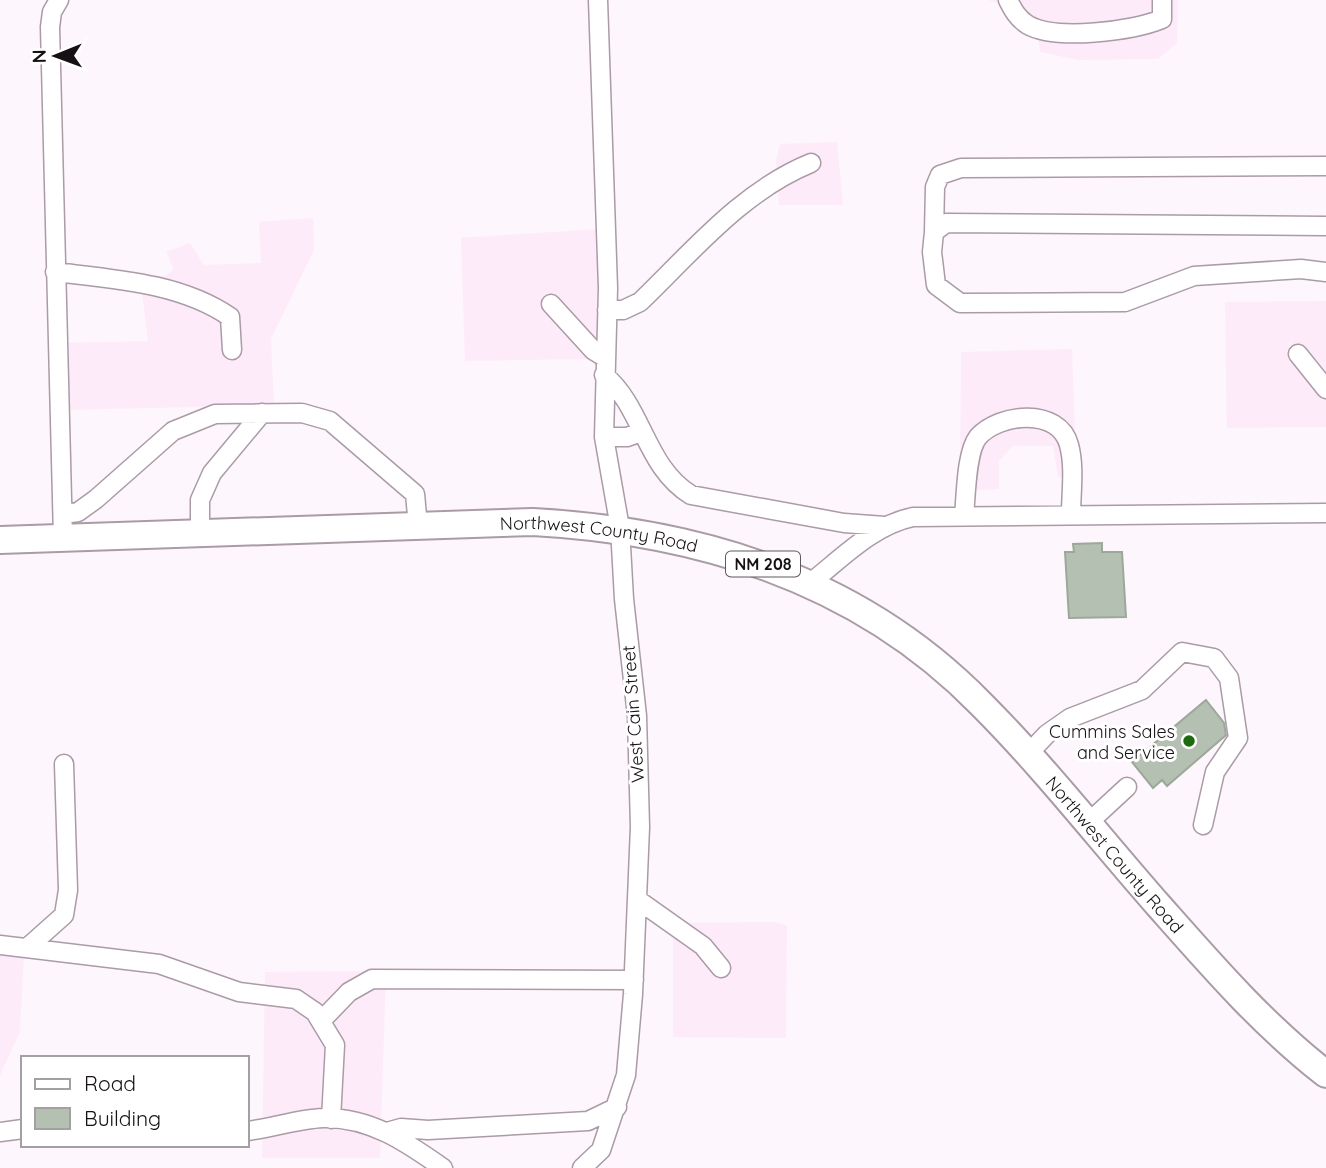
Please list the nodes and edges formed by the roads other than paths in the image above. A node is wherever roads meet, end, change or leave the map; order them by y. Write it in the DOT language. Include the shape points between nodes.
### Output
graph roads {
  1 [pos="598,0"];
  2 [pos="1008,0"];
  3 [pos="1162,0"];
  4 [pos="56,1"];
  5 [pos="811,163"];
  6 [pos="1326,166"];
  7 [pos="1326,226"];
  8 [pos="934,232"];
  9 [pos="55,272"];
  10 [pos="1326,272"];
  11 [pos="551,303"];
  12 [pos="607,310"];
  13 [pos="232,350"];
  14 [pos="1298,354"];
  15 [pos="605,366"];
  16 [pos="1326,389"];
  17 [pos="262,413"];
  18 [pos="641,432"];
  19 [pos="604,437"];
  20 [pos="1326,513"];
  21 [pos="964,516"];
  22 [pos="1071,516"];
  23 [pos="63,526"];
  24 [pos="418,526"];
  25 [pos="886,526"];
  26 [pos="620,528"];
  27 [pos="200,533"];
  28 [pos="0,540"];
  29 [pos="809,584"];
  30 [pos="1027,755"];
  31 [pos="64,764"];
  32 [pos="1127,787"];
  33 [pos="1087,824"];
  34 [pos="1203,825"];
  35 [pos="638,900"];
  36 [pos="15,947"];
  37 [pos="0,962"];
  38 [pos="721,968"];
  39 [pos="634,980"];
  40 [pos="321,1021"];
  41 [pos="1326,1074"];
  42 [pos="617,1107"];
  43 [pos="331,1119"];
  44 [pos="21,1129"];
  45 [pos="248,1130"];
  46 [pos="0,1132"];
  47 [pos="387,1132"];
  48 [pos="443,1168"];
  49 [pos="582,1168"];
  1 -- 12 [label="street, West Cain Street"];
  2 -- 3 [label="street" via="1017,17 1030,26 1100,33 1162,19"];
  4 -- 9 [label="street" via="50,27"];
  5 -- 12 [label="street" via="766,186 737,209 640,302 623,310"];
  6 -- 8 [label="street" via="961,168 940,175 935,187"];
  7 -- 8 [label="street" via="946,223"];
  8 -- 10 [label="street" via="936,285 960,303 1125,302 1194,276 1301,269"];
  9 -- 13 [label="street" via="126,281 208,302 230,317"];
  9 -- 23 [label="street"];
  11 -- 15 [label="street"];
  12 -- 15 [label="street, West Cain Street"];
  14 -- 16 [label="street"];
  15 -- 18 [label="street"];
  15 -- 19 [label="street, West Cain Street"];
  17 -- 23 [label="street" via="215,414 173,430"];
  17 -- 24 [label="street" via="302,412 330,421 415,494"];
  17 -- 27 [label="street" via="212,473 200,500"];
  18 -- 19 [label="street"];
  18 -- 25 [label="street" via="661,466 691,495 844,523"];
  19 -- 26 [label="street, West Cain Street"];
  20 -- 22 [label="street"];
  21 -- 22 [label="street"];
  21 -- 22 [label="street" via="967,474 976,439 996,422 1043,419 1058,427 1069,443"];
  21 -- 25 [label="street" via="913,516"];
  23 -- 27 [label="highway, Northwest County Road / NM 208"];
  23 -- 28 [label="highway, Northwest County Road / NM 208"];
  24 -- 26 [label="highway, Northwest County Road / NM 208" via="533,522"];
  24 -- 27 [label="highway, Northwest County Road / NM 208"];
  25 -- 29 [label="street"];
  26 -- 29 [label="highway, Northwest County Road / NM 208" via="726,552"];
  26 -- 35 [label="street, West Cain Street" via="636,716"];
  29 -- 30 [label="highway, Northwest County Road / NM 208" via="863,613 924,655 981,703"];
  30 -- 33 [label="highway, Northwest County Road / NM 208"];
  30 -- 34 [label="street" via="1070,718 1142,690 1182,652 1214,658 1229,678 1238,738 1215,772"];
  31 -- 36 [label="street" via="68,877 64,915"];
  32 -- 33 [label="street"];
  33 -- 41 [label="highway, Northwest County Road / NM 208" via="1223,979 1292,1048"];
  35 -- 38 [label="street" via="703,946"];
  35 -- 39 [label="street, West Cain Street"];
  36 -- 37 [label="street"];
  36 -- 40 [label="street" via="159,964 239,992 296,999"];
  39 -- 40 [label="street" via="372,979 349,992"];
  39 -- 42 [label="street, West Cain Street" via="626,1075"];
  40 -- 43 [label="street" via="335,1045"];
  42 -- 47 [label="street" via="588,1121"];
  42 -- 49 [label="street, West Cain Street" via="601,1150"];
  43 -- 45 [label="street"];
  43 -- 47 [label="street" via="352,1120"];
  44 -- 46 [label="street"];
  47 -- 48 [label="street"];
}
